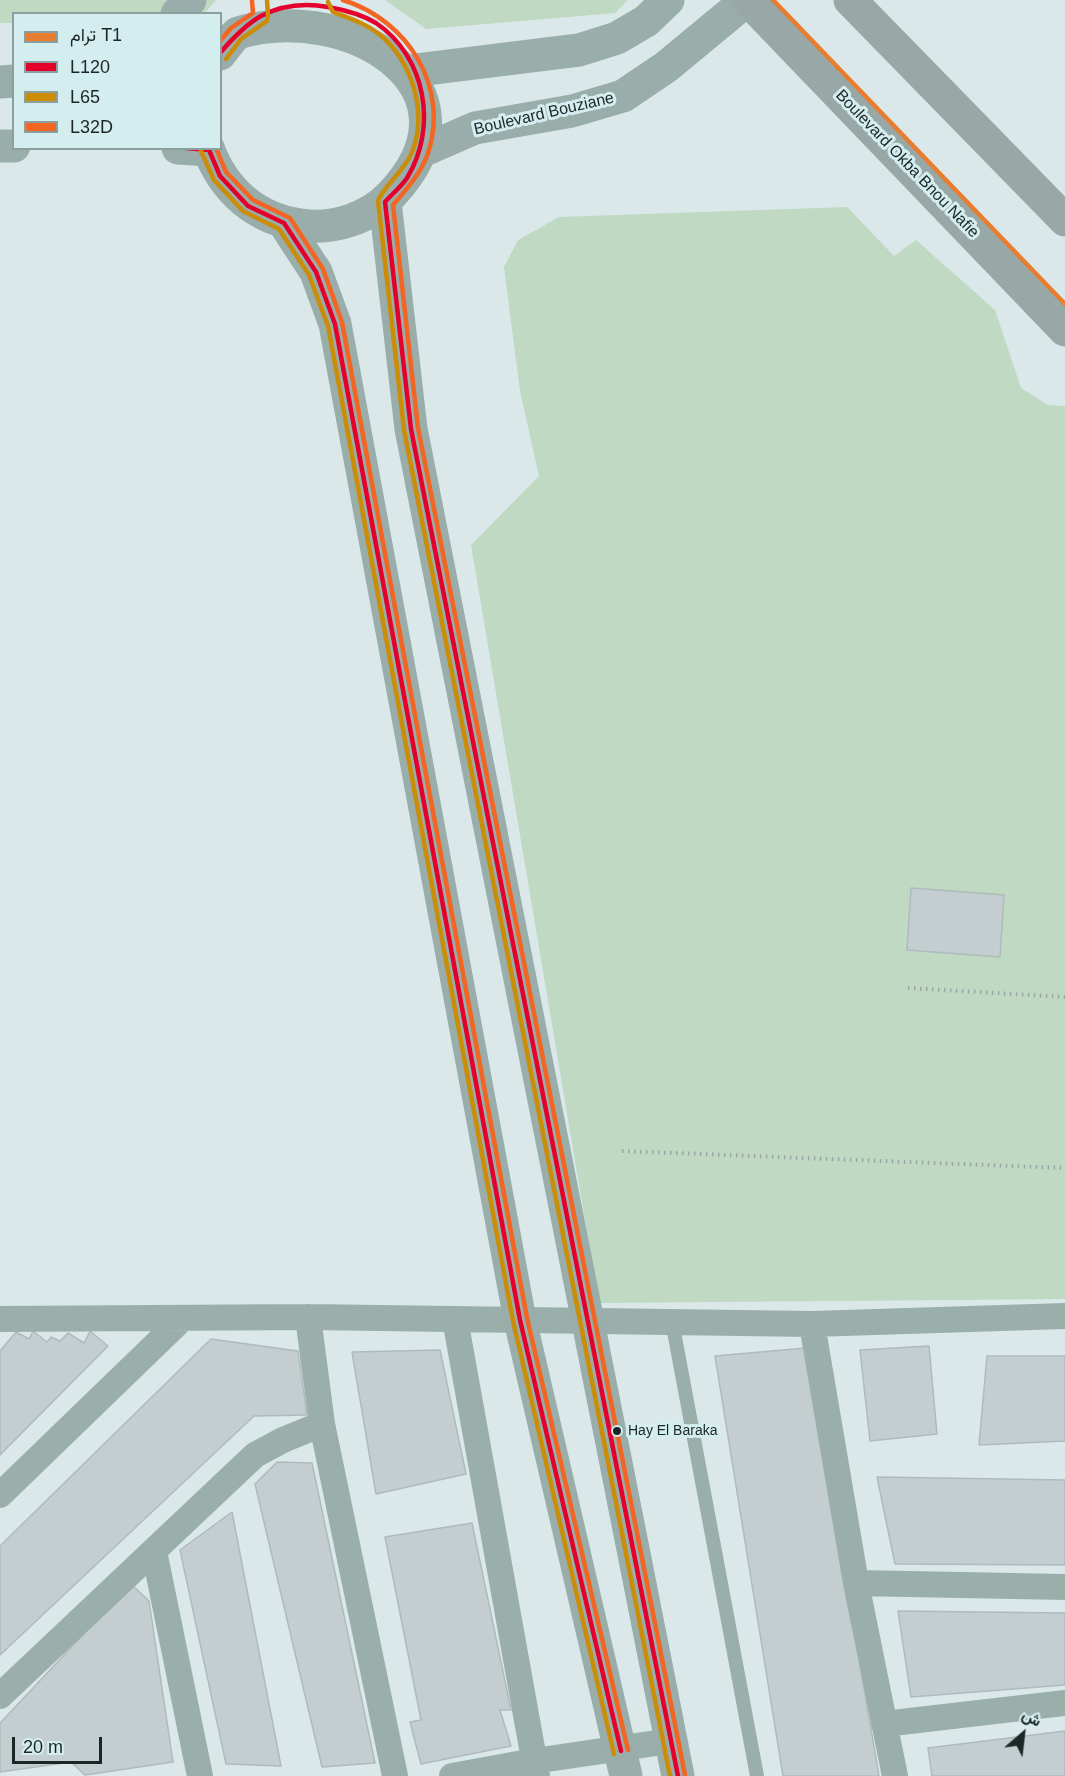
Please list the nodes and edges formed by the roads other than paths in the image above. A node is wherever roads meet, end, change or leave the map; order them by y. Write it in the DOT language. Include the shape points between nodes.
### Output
graph roads {
  1 [pos="190,0"];
  2 [pos="668,0"];
  3 [pos="747,0"];
  4 [pos="850,0"];
  5 [pos="336,3"];
  6 [pos="260,8"];
  7 [pos="179,12"];
  8 [pos="222,52"];
  9 [pos="417,70"];
  10 [pos="199,150"];
  11 [pos="420,152"];
  12 [pos="385,202"];
  13 [pos="1065,220"];
  14 [pos="284,223"];
  15 [pos="1065,330"];
  16 [pos="1065,1316"];
  17 [pos="308,1317"];
  18 [pos="0,1319"];
  19 [pos="182,1319"];
  20 [pos="455,1319"];
  21 [pos="520,1320"];
  22 [pos="588,1321"];
  23 [pos="672,1321"];
  24 [pos="812,1324"];
  25 [pos="322,1424"];
  26 [pos="0,1495"];
  27 [pos="154,1551"];
  28 [pos="856,1582"];
  29 [pos="1065,1587"];
  30 [pos="0,1696"];
  31 [pos="1065,1703"];
  32 [pos="884,1724"];
  33 [pos="670,1741"];
  34 [pos="623,1762"];
  35 [pos="536,1769"];
  36 [pos="200,1776"];
  37 [pos="395,1776"];
  38 [pos="452,1776"];
  39 [pos="678,1776"];
  40 [pos="757,1776"];
  41 [pos="895,1776"];
  1 -- 7 [label="main road"];
  2 -- 9 [label="main road" via="646,21 617,39 579,50"];
  3 -- 11 [label="main road, Boulevard Bouziane" via="666,67 623,96 572,111 475,128"];
  3 -- 15 [label="main road, Boulevard Okba Bnou Nafie"];
  4 -- 13 [label="main road"];
  5 -- 6 [label="main road"];
  5 -- 9 [label="main road" via="367,17 393,36"];
  6 -- 8 [label="main road"];
  9 -- 11 [label="main road" via="426,121"];
  10 -- 14 [label="main road" via="248,206"];
  11 -- 12 [label="main road" via="406,179"];
  12 -- 14 [label="main road" via="338,225"];
  12 -- 22 [label="main road" via="411,429"];
  14 -- 21 [label="main road" via="316,272 334,324"];
  16 -- 24 [label="street"];
  17 -- 19 [label="street"];
  17 -- 20 [label="street"];
  17 -- 25 [label="street"];
  18 -- 19 [label="street"];
  19 -- 26 [label="street"];
  20 -- 21 [label="street"];
  20 -- 35 [label="street"];
  21 -- 22 [label="street"];
  21 -- 34 [label="main road"];
  22 -- 23 [label="street"];
  22 -- 33 [label="main road"];
  23 -- 24 [label="street"];
  23 -- 40 [label="lane"];
  24 -- 28 [label="street"];
  25 -- 27 [label="street" via="255,1455"];
  25 -- 37 [label="street"];
  27 -- 30 [label="street"];
  27 -- 36 [label="street"];
  28 -- 29 [label="street"];
  28 -- 32 [label="street"];
  31 -- 32 [label="street"];
  32 -- 41 [label="street"];
  33 -- 34 [label="street"];
  33 -- 39 [label="main road"];
  34 -- 35 [label="street"];
  35 -- 38 [label="street"];
}
